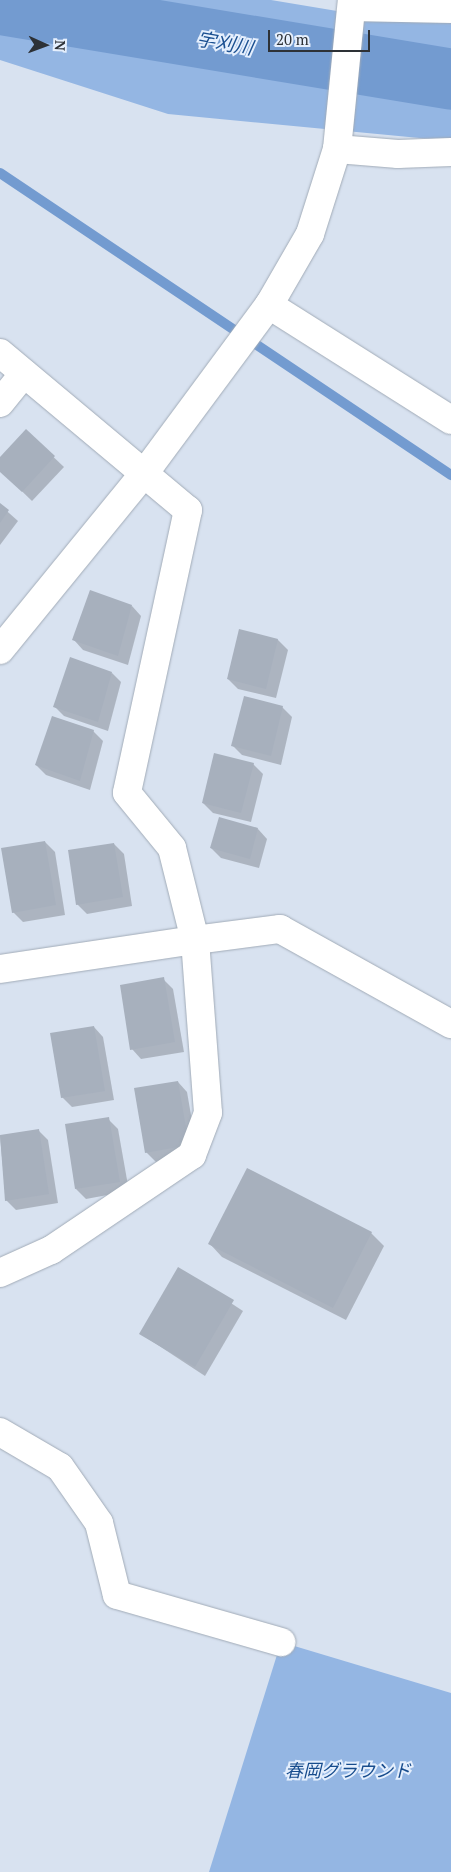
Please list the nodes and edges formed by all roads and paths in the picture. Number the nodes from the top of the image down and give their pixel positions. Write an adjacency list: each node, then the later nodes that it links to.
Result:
1 (352, 4): 2 (street); 3 (street)
2 (451, 9)
3 (337, 148): 4 (street); 5 (street)
4 (451, 152)
5 (264, 312): 9 (street); 10 (street)
6 (0, 353): 7 (street)
7 (24, 373): 8 (street); 10 (street)
8 (0, 403)
9 (451, 420)
10 (146, 471): 11 (street); 12 (street)
11 (0, 650)
12 (195, 940): 13 (street); 14 (street); 15 (street)
13 (0, 969)
14 (451, 1024)
15 (0, 1273)
16 (0, 1432): 17 (street)
17 (281, 1642)

